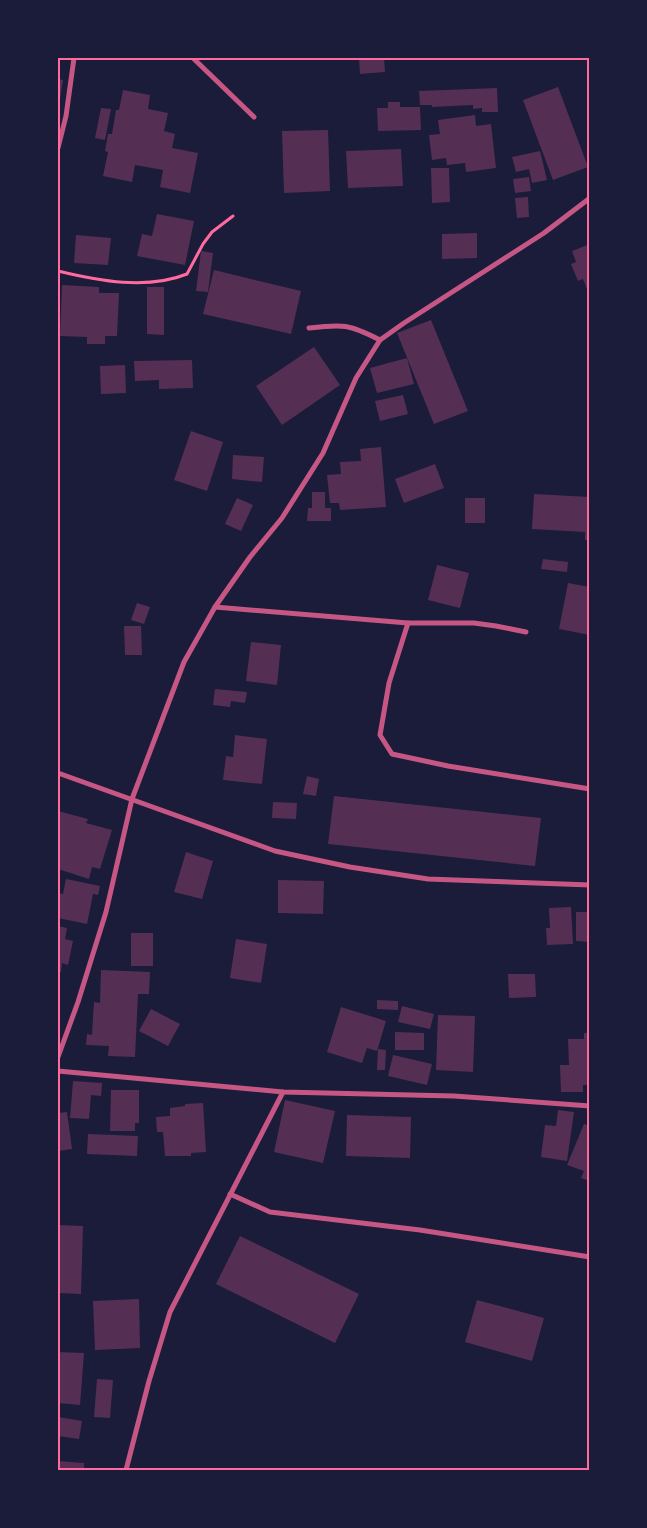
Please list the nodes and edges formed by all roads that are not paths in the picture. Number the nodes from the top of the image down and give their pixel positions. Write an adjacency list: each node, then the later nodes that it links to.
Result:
1 (74, 58): 4 (street)
2 (193, 58): 3 (street)
3 (254, 117)
4 (58, 148)
5 (590, 198): 7 (street)
6 (310, 328): 7 (street)
7 (380, 340): 8 (street)
8 (215, 607): 9 (street); 13 (street)
9 (408, 623): 10 (street); 12 (street)
10 (526, 632)
11 (58, 774): 13 (street)
12 (590, 788)
13 (132, 799): 14 (street); 15 (street)
14 (590, 884)
15 (58, 1058)
16 (58, 1071): 17 (street)
17 (283, 1092): 18 (street); 19 (street)
18 (590, 1106)
19 (230, 1194): 20 (street); 21 (street)
20 (590, 1257)
21 (126, 1470)

